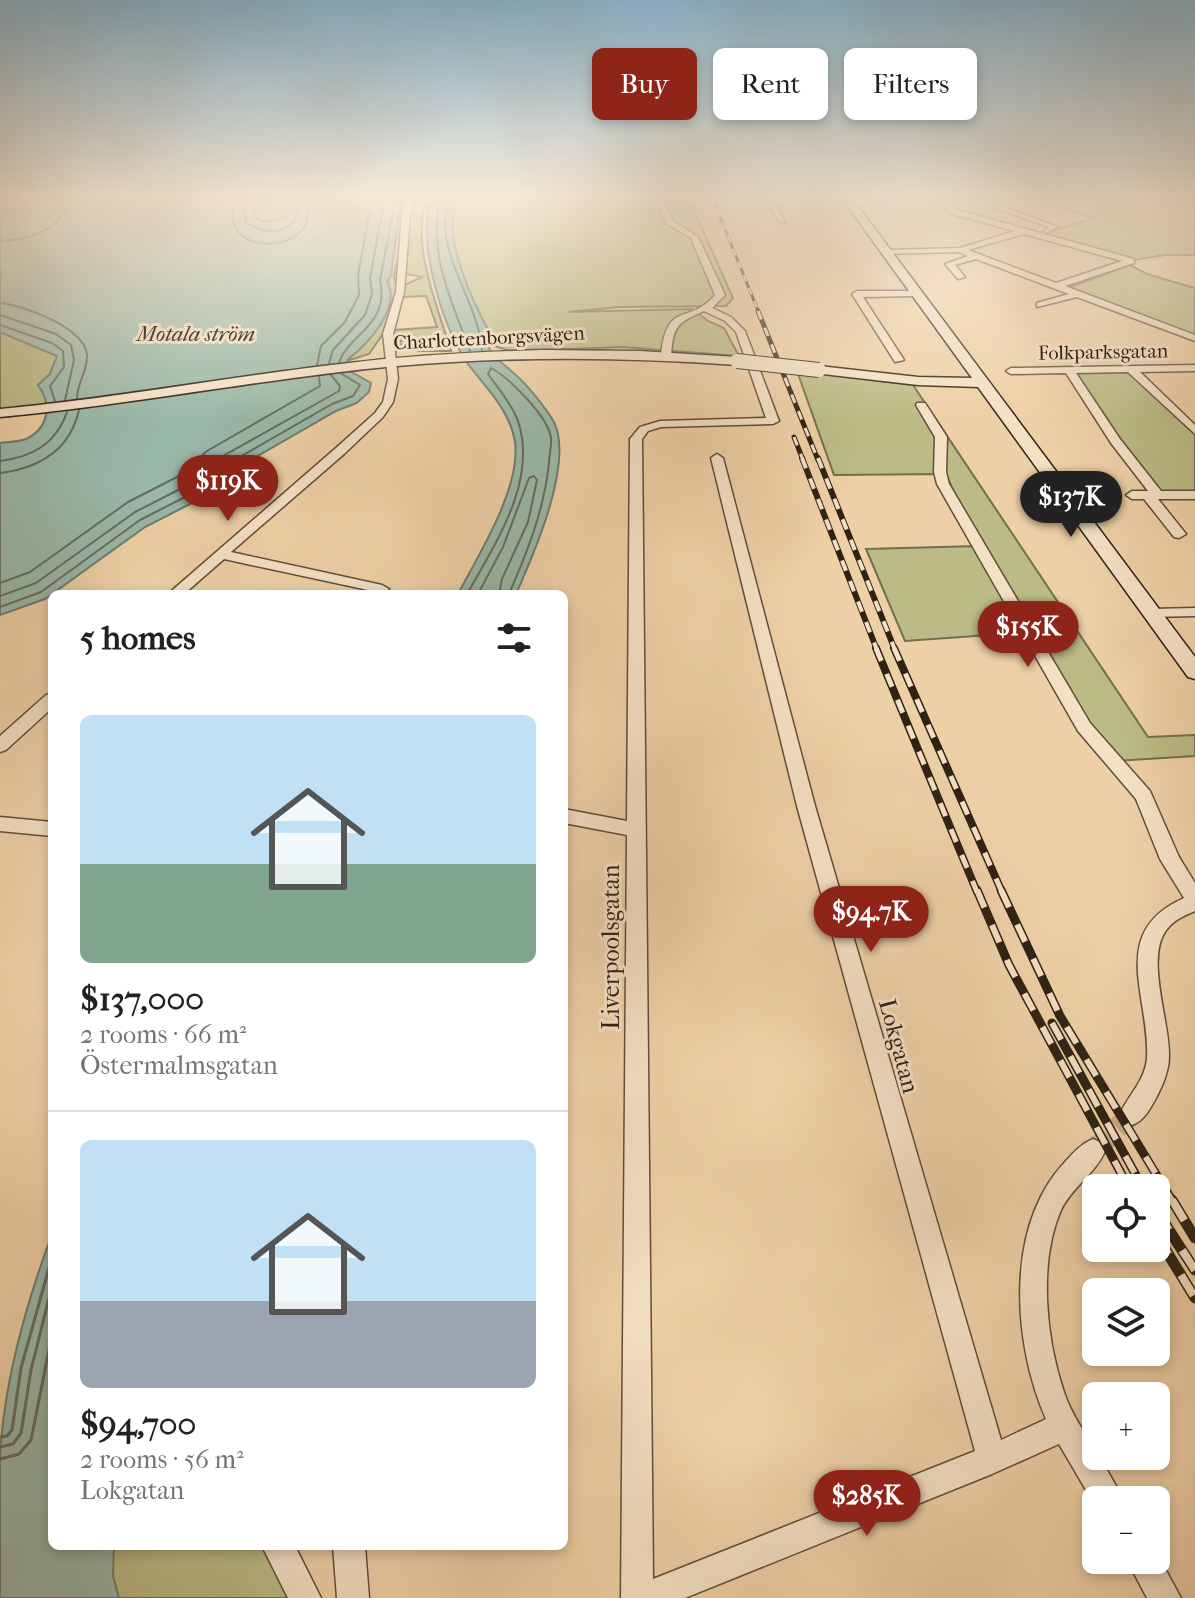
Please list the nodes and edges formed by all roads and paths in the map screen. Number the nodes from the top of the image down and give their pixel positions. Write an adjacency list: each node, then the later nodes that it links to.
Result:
1 (401, 272): 16 (street)
2 (710, 272): 12 (street)
3 (900, 272): 9 (main road)
4 (956, 272): 7 (street)
5 (1018, 272): 8 (street)
6 (1099, 272): 8 (street)
7 (961, 277)
8 (1056, 286): 10 (street)
9 (916, 293): 15 (street); 21 (main road)
10 (1078, 294): 11 (street); 13 (street)
11 (1040, 305)
12 (704, 308): 14 (street); 41 (street, Liverpoolsgatan)
13 (1195, 338)
14 (666, 357): 16 (main road, Charlottenborgsvägen); 21 (main road, Charlottenborgsvägen, bridge)
15 (899, 360)
16 (391, 362): 23 (main road, Charlottenborgsvägen); 30 (street)
17 (1195, 368): 18 (street, Folkparksgatan)
18 (1131, 369): 19 (street, Folkparksgatan); 24 (street)
19 (1069, 370): 20 (street, Folkparksgatan); 27 (street)
20 (1011, 371)
21 (981, 383): 34 (main road)
22 (921, 405): 42 (street)
23 (0, 413)
24 (1195, 431)
25 (717, 458): 46 (street, Lokgatan)
26 (1132, 495): 27 (street)
27 (1152, 495): 28 (street); 29 (street)
28 (1195, 495)
29 (1179, 534)
30 (221, 554): 31 (street); 32 (street)
31 (382, 589)
32 (180, 590)
33 (1195, 612): 34 (street)
34 (1152, 613): 35 (main road)
35 (1195, 672)
36 (48, 703): 37 (street)
37 (0, 746)
38 (568, 817): 41 (street)
39 (0, 824): 40 (street)
40 (48, 829)
41 (637, 830): 53 (street, Liverpoolsgatan)
42 (1195, 901): 43 (street)
43 (1132, 1114)
44 (1093, 1151): 45 (street)
45 (1067, 1425): 46 (street); 47 (street)
46 (992, 1459): 54 (street)
47 (1101, 1486)
48 (280, 1550): 51 (street)
49 (349, 1550): 52 (street)
50 (1151, 1574): 55 (street)
51 (305, 1598)
52 (353, 1598)
53 (637, 1598)
54 (645, 1598)
55 (1165, 1598)

